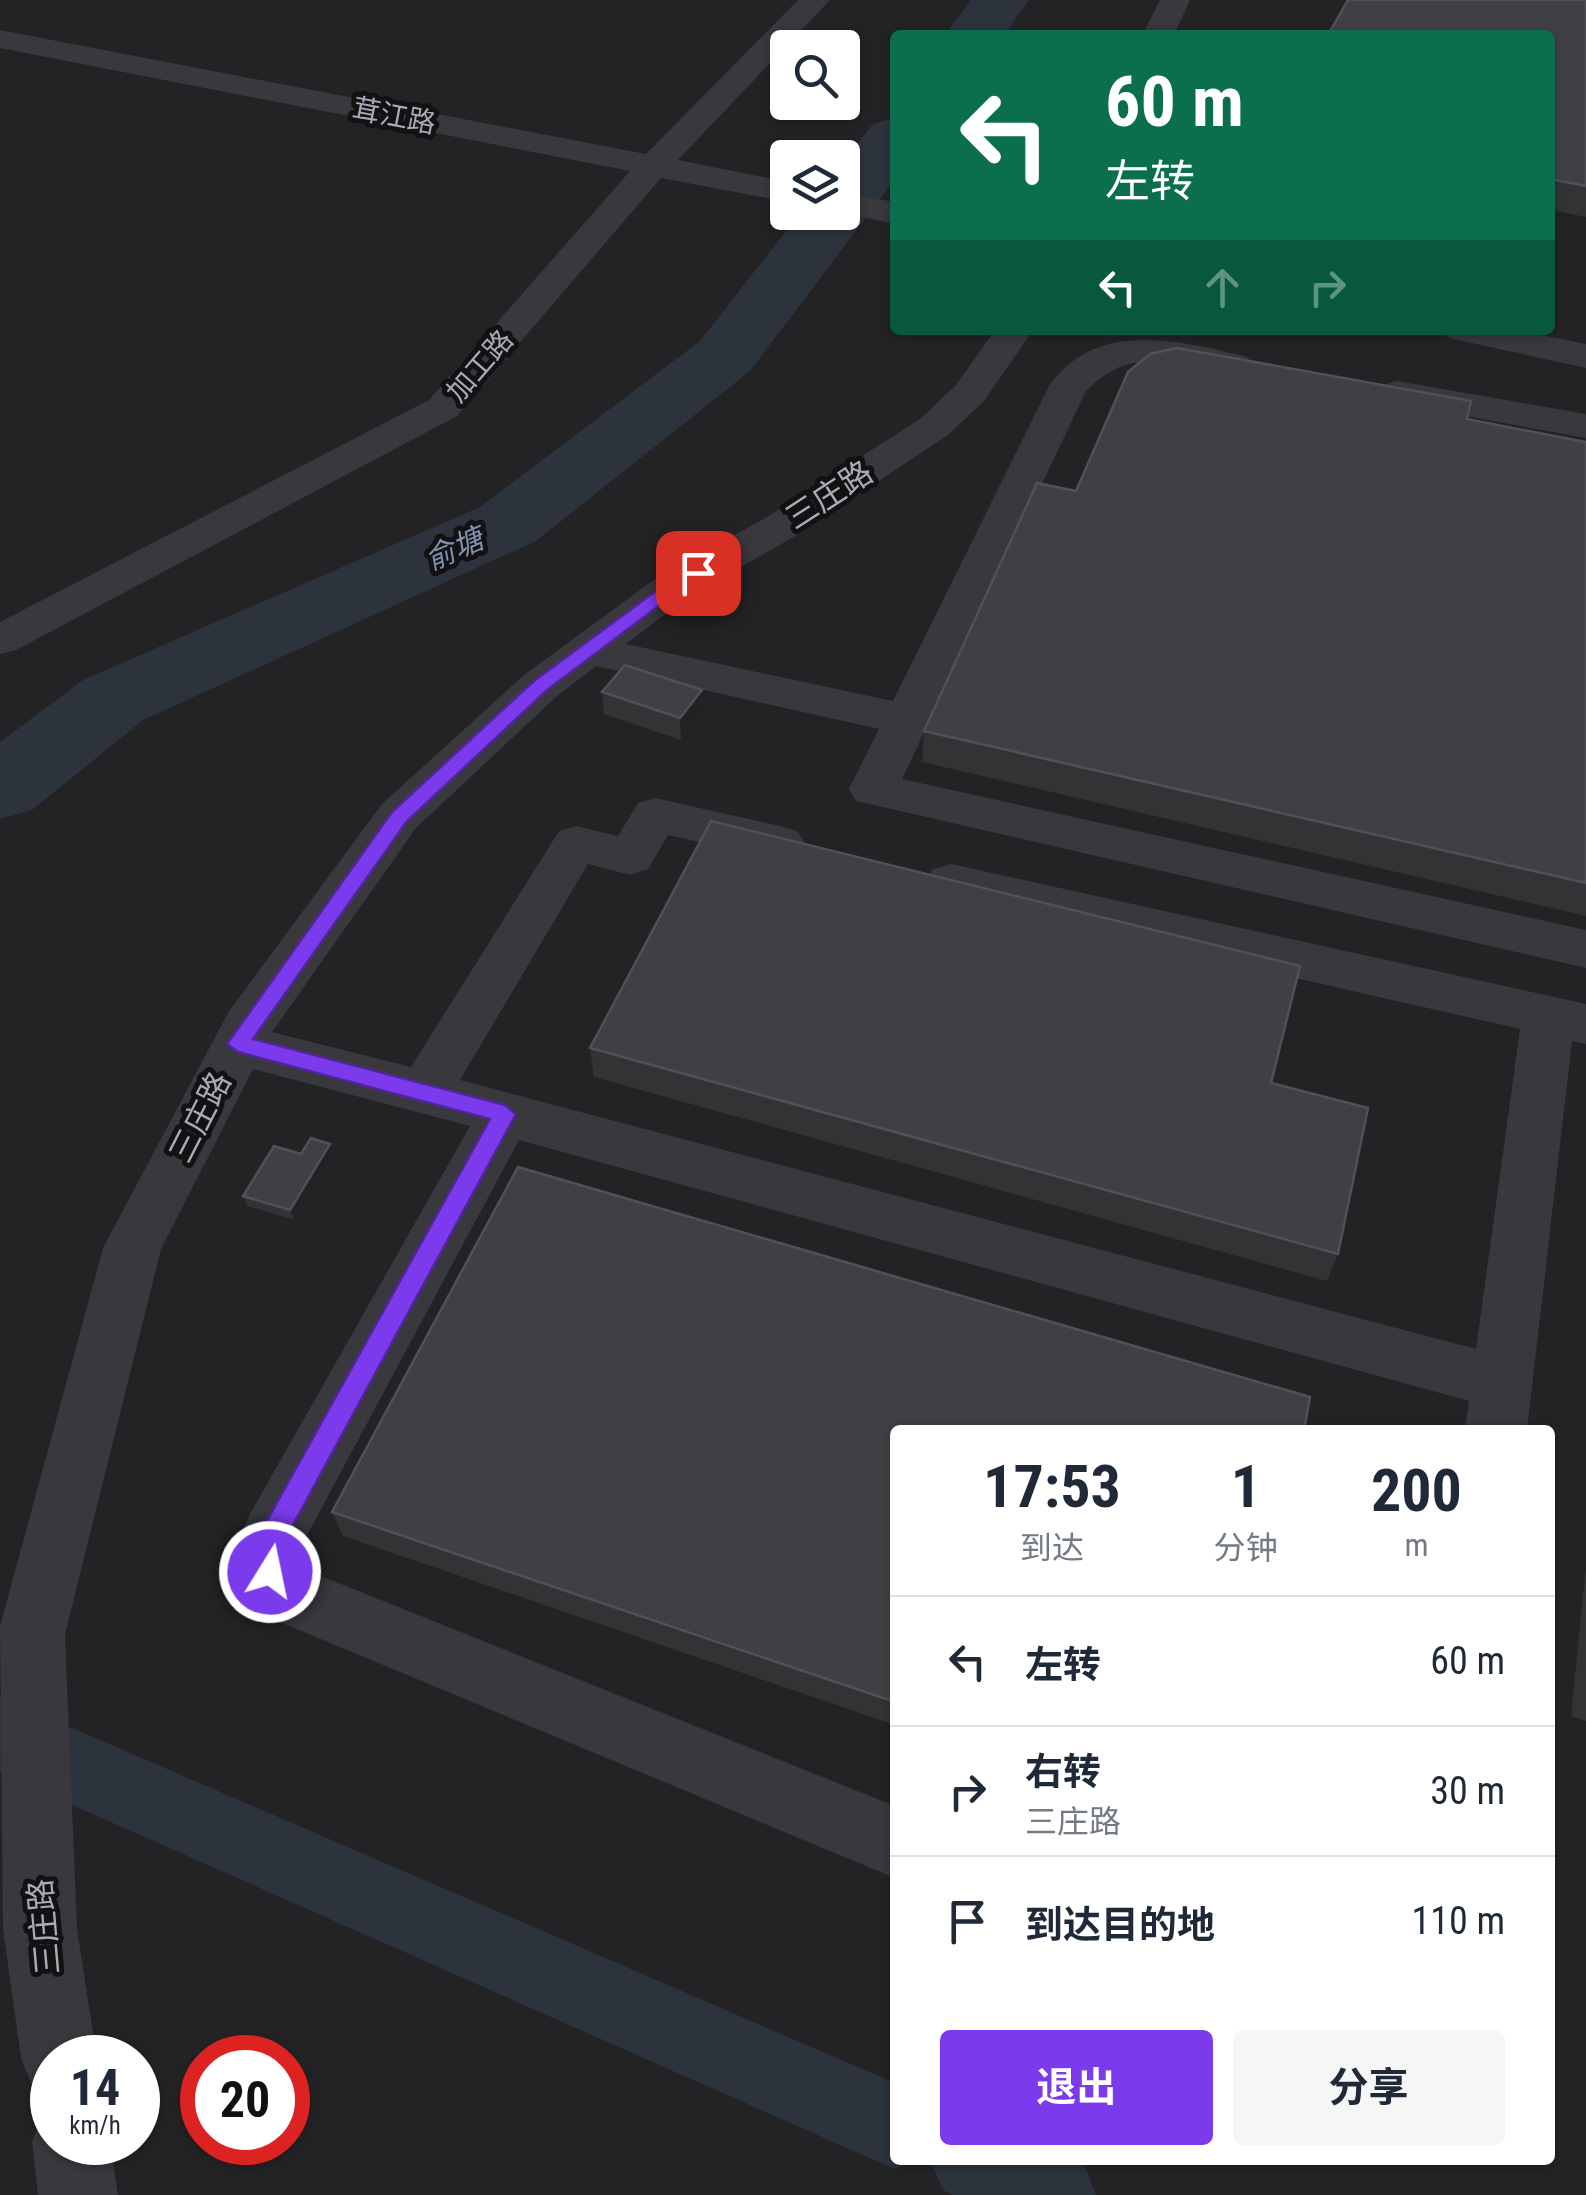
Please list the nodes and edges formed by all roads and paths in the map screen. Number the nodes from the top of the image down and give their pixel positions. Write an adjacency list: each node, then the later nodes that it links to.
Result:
1 (815, 0): 5 (street, 加工路)
2 (1175, 0): 3 (street)
3 (1160, 30)
4 (0, 39): 5 (street, 茸江路)
5 (653, 166): 6 (street, 茸江路); 15 (street, 加工路)
6 (770, 189)
7 (860, 206): 8 (street)
8 (890, 212)
9 (1011, 335): 16 (street, 三庄路)
10 (1486, 335): 11 (street)
11 (1586, 356)
12 (1279, 373): 17 (street)
13 (1356, 386): 14 (street)
14 (1586, 426)
15 (0, 640)
16 (587, 650): 17 (street); 22 (street, 三庄路)
17 (904, 719): 20 (street)
18 (830, 854): 23 (street)
19 (908, 872): 21 (street)
20 (1586, 949)
21 (1567, 1020): 25 (street)
22 (238, 1044): 23 (street); 27 (street, 三庄路)
23 (424, 1092): 24 (street)
24 (505, 1114): 25 (street); 26 (street)
25 (1499, 1407)
26 (890, 1840)
27 (55, 2035)
28 (74, 2165): 29 (street)
29 (78, 2195)

